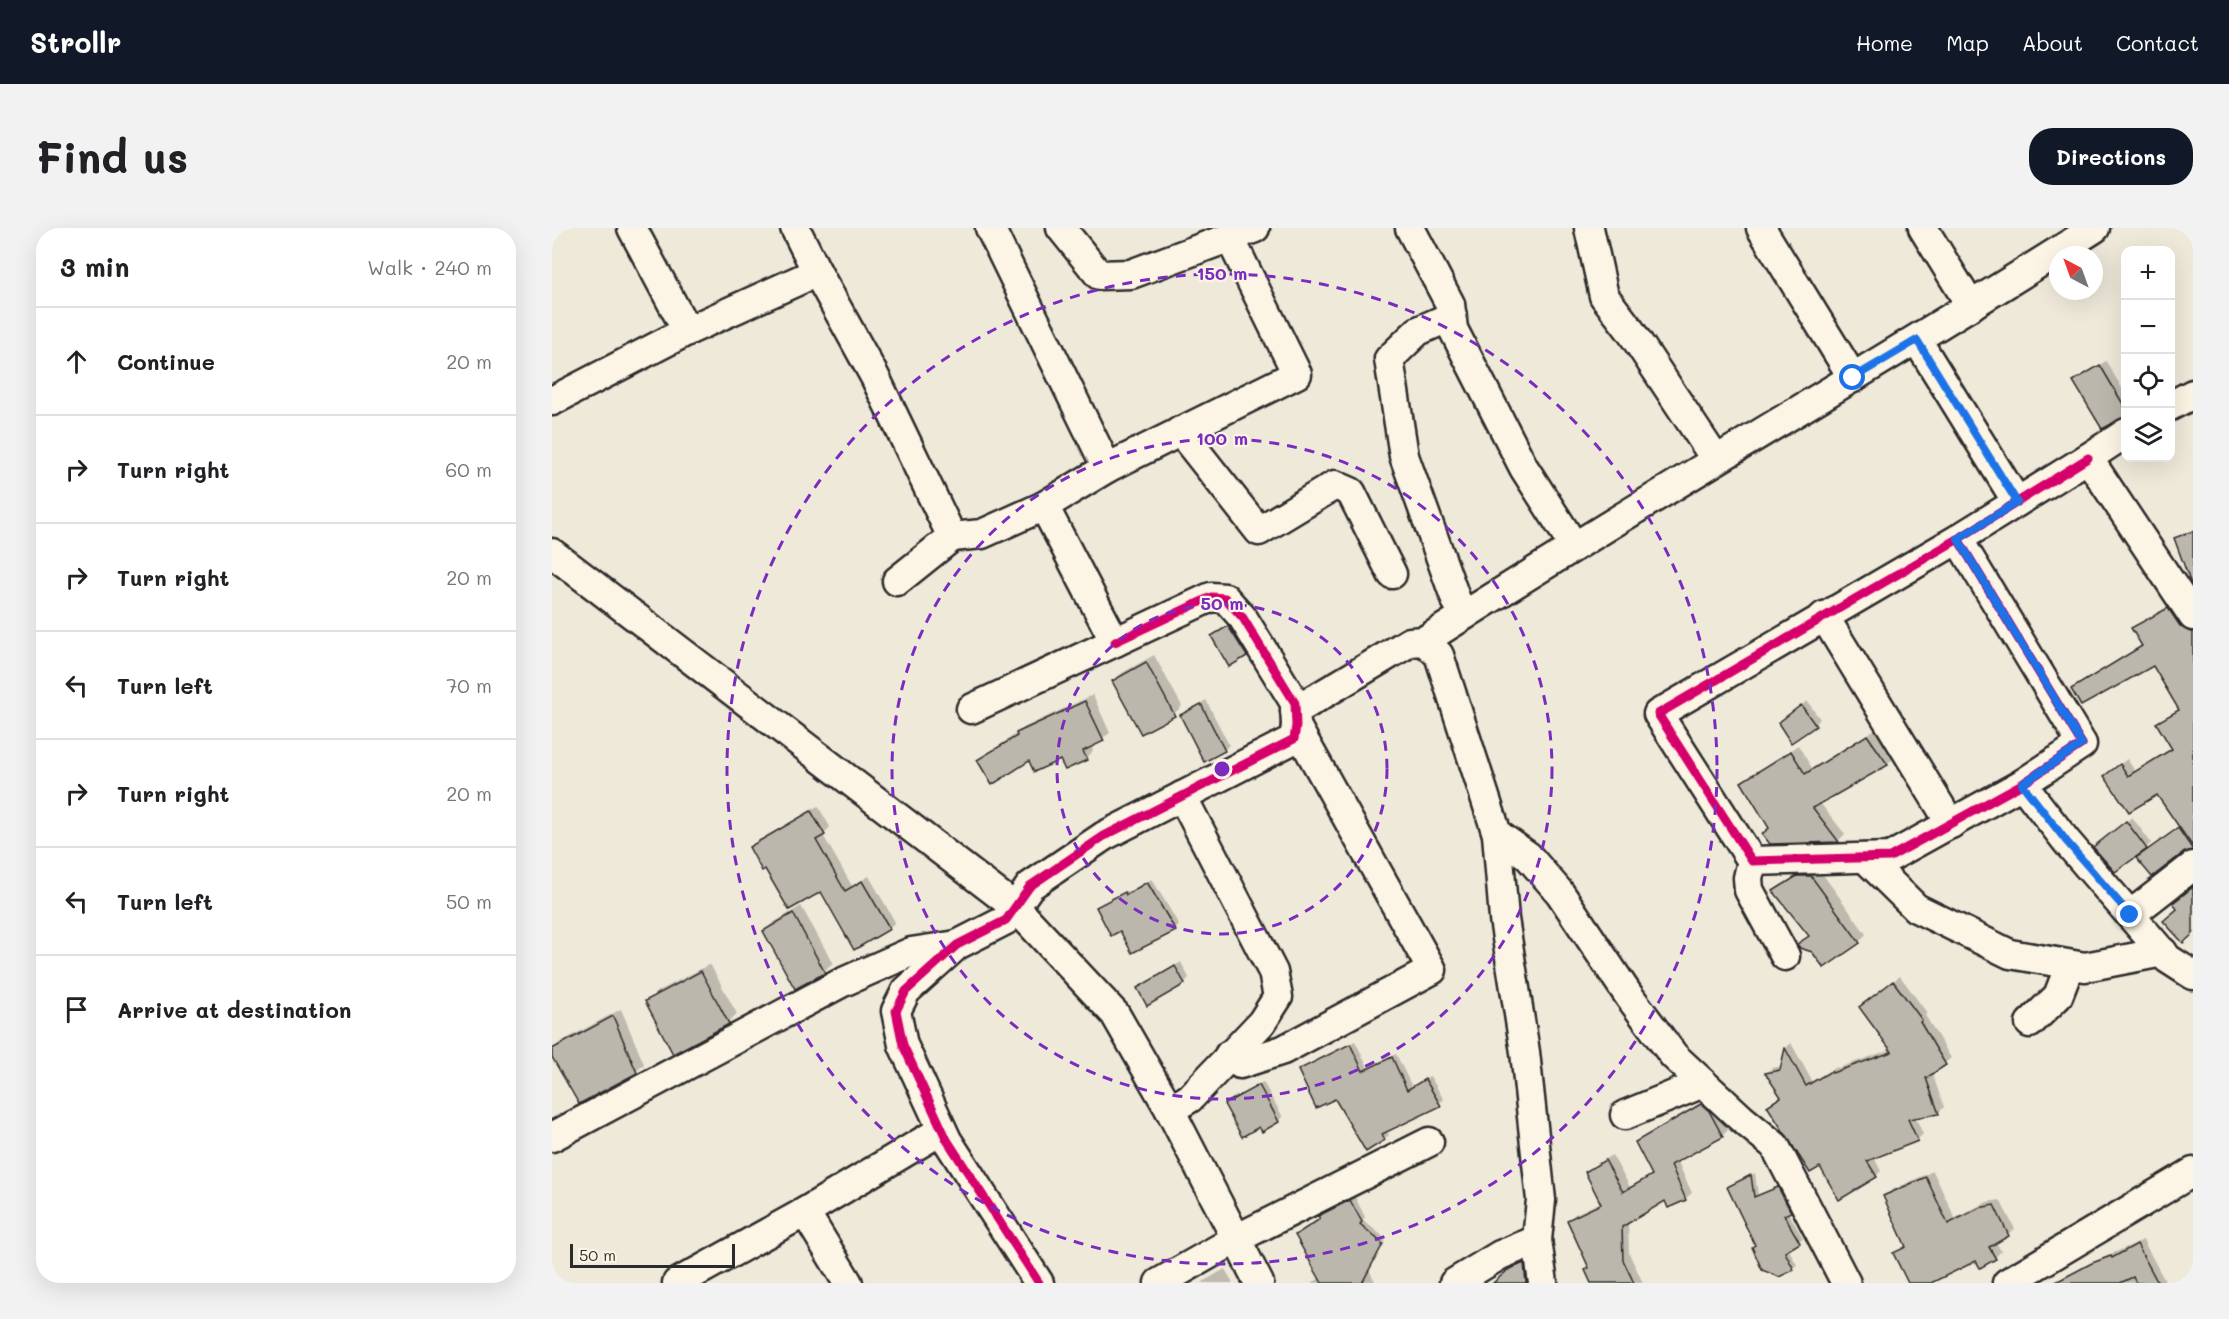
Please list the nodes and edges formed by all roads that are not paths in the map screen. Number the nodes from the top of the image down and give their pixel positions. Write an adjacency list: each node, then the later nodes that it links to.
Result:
1 (632, 228): 14 (street)
2 (795, 228): 11 (street)
3 (990, 228): 24 (street)
4 (1061, 228): 10 (street)
5 (1410, 228): 13 (street)
6 (1589, 228): 23 (street)
7 (1761, 228): 16 (street)
8 (1923, 228): 12 (street)
9 (2095, 228): 12 (street)
10 (1243, 233): 20 (street)
11 (817, 272): 14 (street); 27 (street)
12 (1971, 306): 15 (street)
13 (1452, 316): 29 (street); 33 (street)
14 (687, 331): 17 (street)
15 (1917, 340): 16 (street); 25 (street)
16 (1853, 378): 23 (street)
17 (554, 393)
18 (2193, 394): 19 (street)
19 (2175, 403)
20 (1180, 431): 24 (street); 31 (street)
21 (2121, 436): 22 (street)
22 (2088, 458): 25 (street); 35 (street)
23 (1716, 460): 29 (street)
24 (1107, 468): 26 (street)
25 (2017, 502): 28 (street)
26 (1044, 506): 27 (street); 37 (street)
27 (952, 537): 32 (street)
28 (1958, 539): 34 (street); 40 (street)
29 (1574, 546): 33 (street)
30 (552, 553): 47 (street)
31 (1392, 574)
32 (897, 581)
33 (1465, 615): 36 (street)
34 (1824, 616): 42 (street); 45 (street)
35 (2193, 616)
36 (1424, 641): 39 (street); 43 (street)
37 (1115, 642): 38 (street); 39 (street)
38 (971, 709)
39 (1296, 719): 41 (street); 55 (street)
40 (2022, 784): 42 (street); 48 (street)
41 (1182, 796): 47 (street); 55 (street)
42 (1951, 824): 44 (street)
43 (1497, 834): 56 (street); 65 (street)
44 (1865, 858): 45 (street); 52 (street)
45 (1752, 861): 51 (street)
46 (2193, 866): 48 (street)
47 (1015, 907): 49 (street); 57 (street)
48 (2130, 915): 50 (street)
49 (957, 945): 59 (street); 60 (street)
50 (2163, 952): 52 (street); 53 (street)
51 (1785, 956)
52 (2070, 965): 54 (street)
53 (2193, 975)
54 (2030, 1023)
55 (1229, 1055): 57 (street)
56 (1703, 1083): 58 (street); 74 (street)
57 (1170, 1110): 64 (street)
58 (1625, 1115)
59 (942, 1130): 63 (street); 69 (street)
60 (552, 1137)
61 (1429, 1142): 64 (street)
62 (2193, 1172): 66 (street)
63 (805, 1212): 67 (street); 68 (street)
64 (1236, 1239): 70 (street); 71 (street)
65 (1537, 1240): 72 (street); 73 (street)
66 (2045, 1273): 75 (street)
67 (677, 1283)
68 (848, 1283)
69 (1039, 1283)
70 (1159, 1283)
71 (1259, 1283)
72 (1454, 1283)
73 (1543, 1283)
74 (1846, 1283)
75 (2007, 1283)

